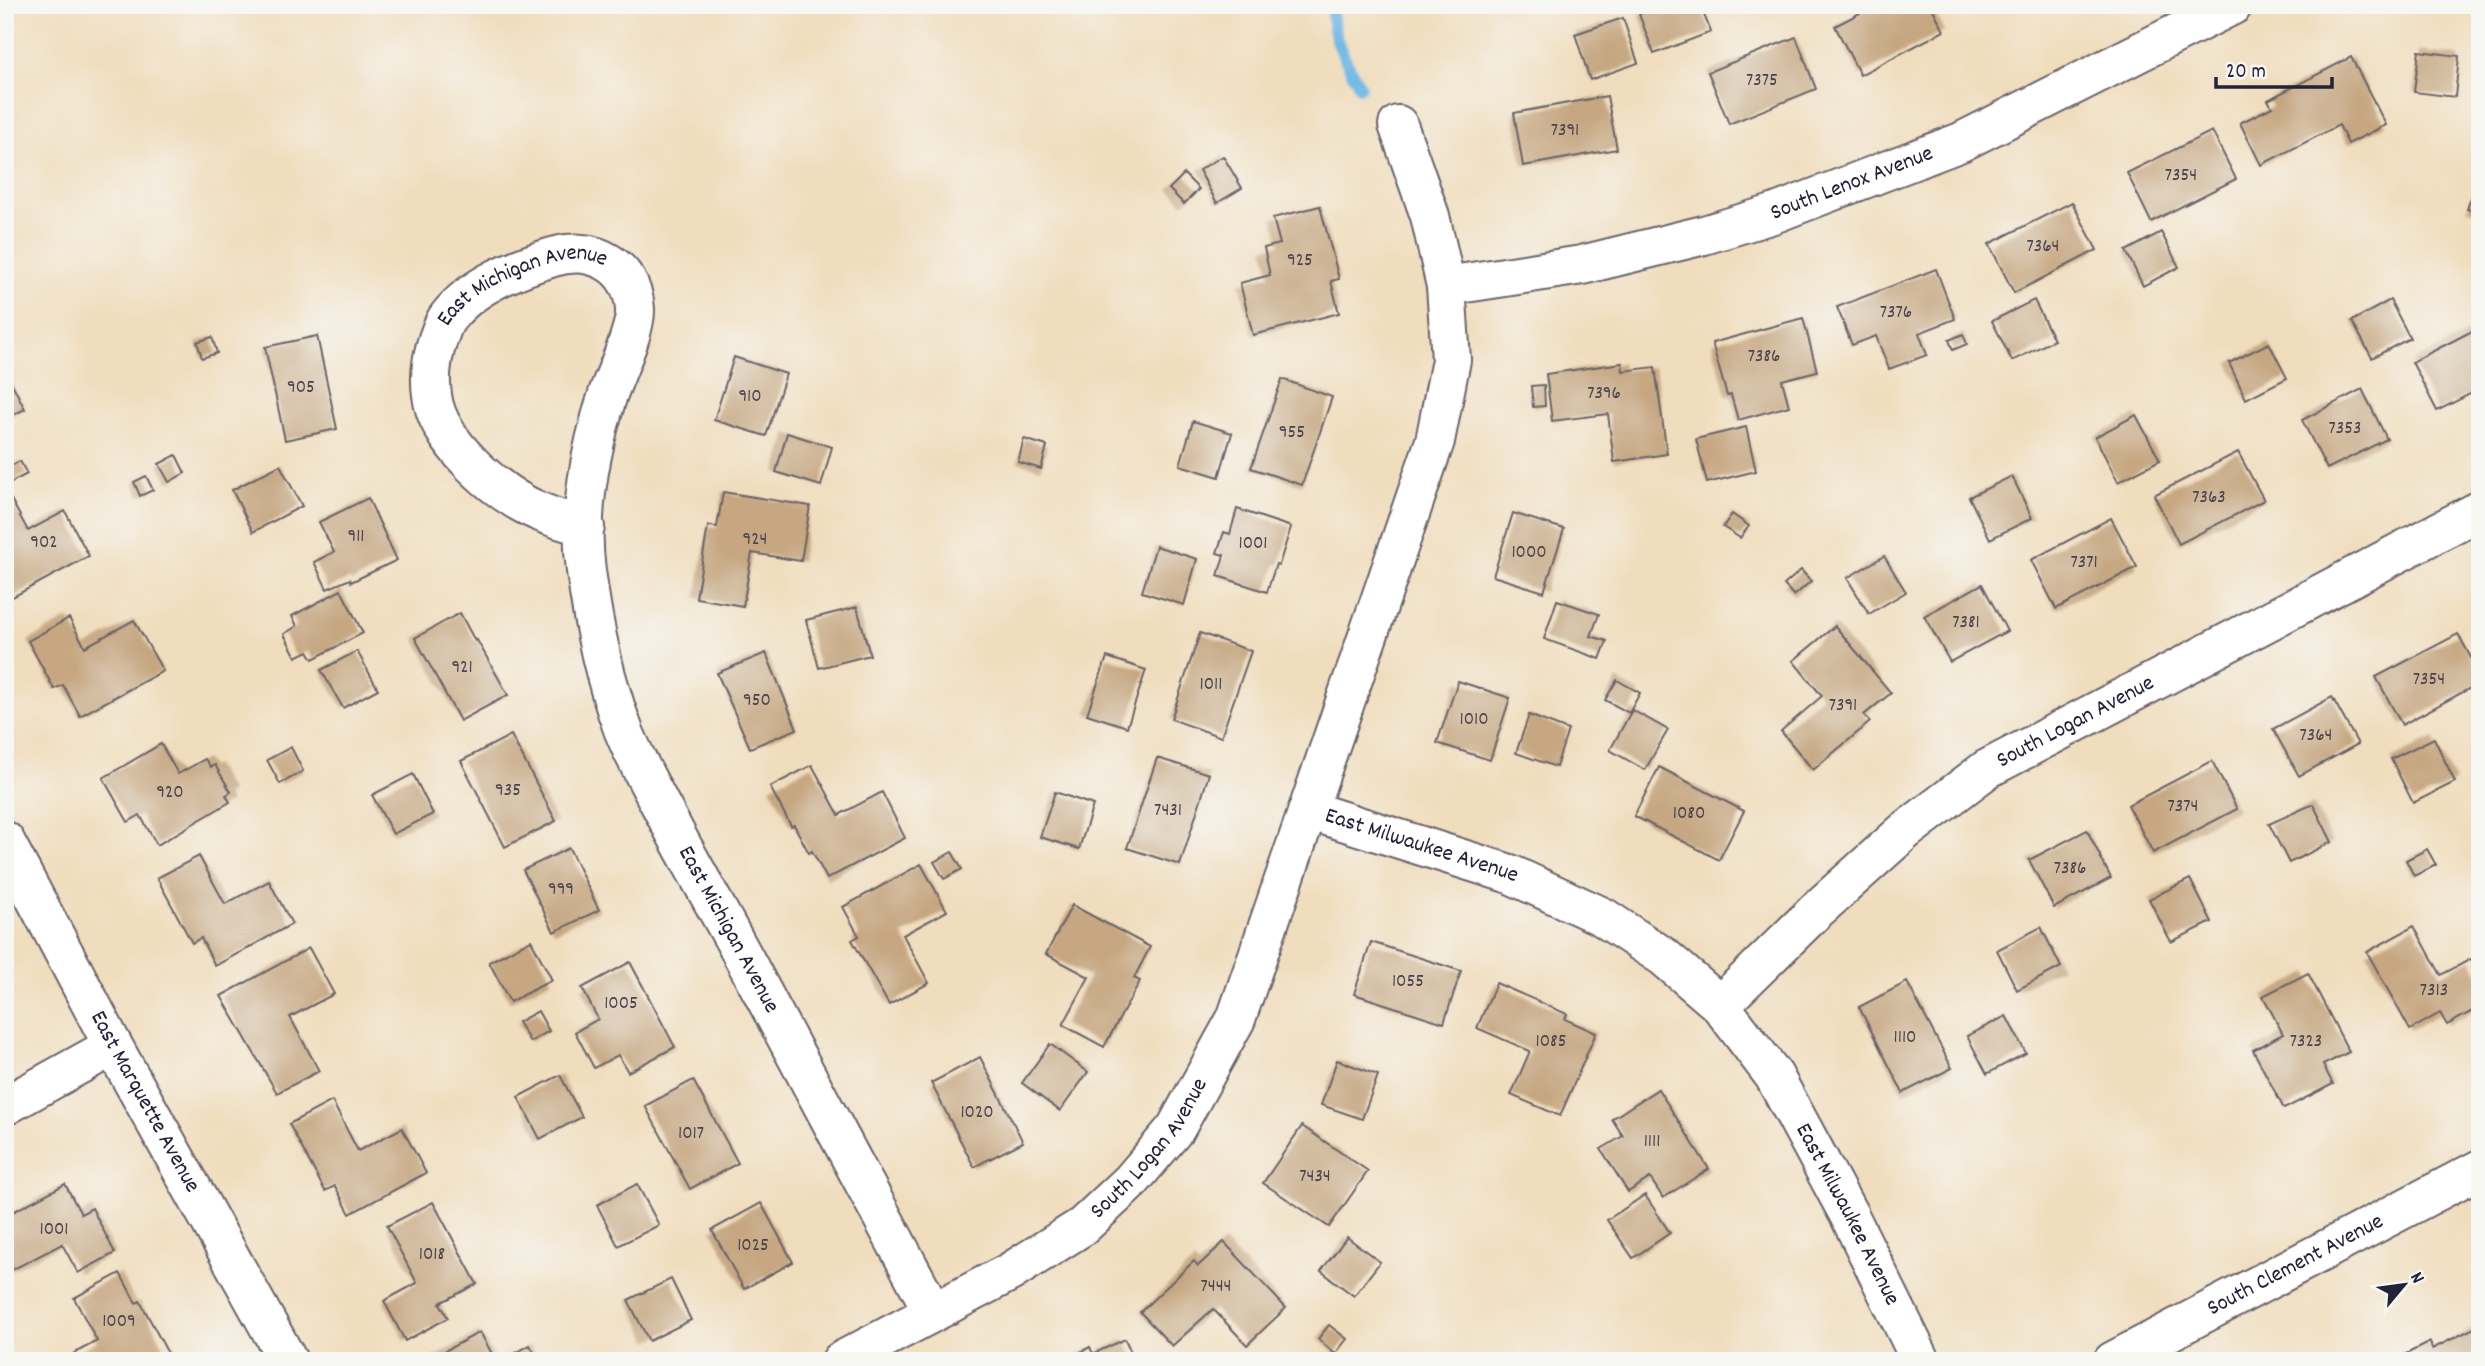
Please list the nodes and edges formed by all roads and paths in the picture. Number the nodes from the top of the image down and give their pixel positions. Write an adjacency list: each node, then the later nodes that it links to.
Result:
1 (2233, 5): 3 (street, South Lenox Avenue)
2 (1398, 125): 3 (street, East Milwaukee Avenue)
3 (1446, 286): 6 (street, East Milwaukee Avenue)
4 (2480, 510): 8 (street, South Logan Avenue)
5 (585, 527): 5 (street, East Michigan Avenue); 12 (street, East Michigan Avenue)
6 (1308, 810): 8 (street, East Milwaukee Avenue); 12 (street, South Logan Avenue)
7 (5, 841): 9 (street, East Marquette Avenue)
8 (1720, 1005): 15 (street, East Milwaukee Avenue)
9 (113, 1046): 10 (street); 13 (street, East Marquette Avenue)
10 (5, 1106)
11 (2480, 1169): 16 (street, South Clement Avenue)
12 (933, 1312): 14 (street, South Logan Avenue)
13 (288, 1361)
14 (841, 1361)
15 (1921, 1361)
16 (2113, 1361)

